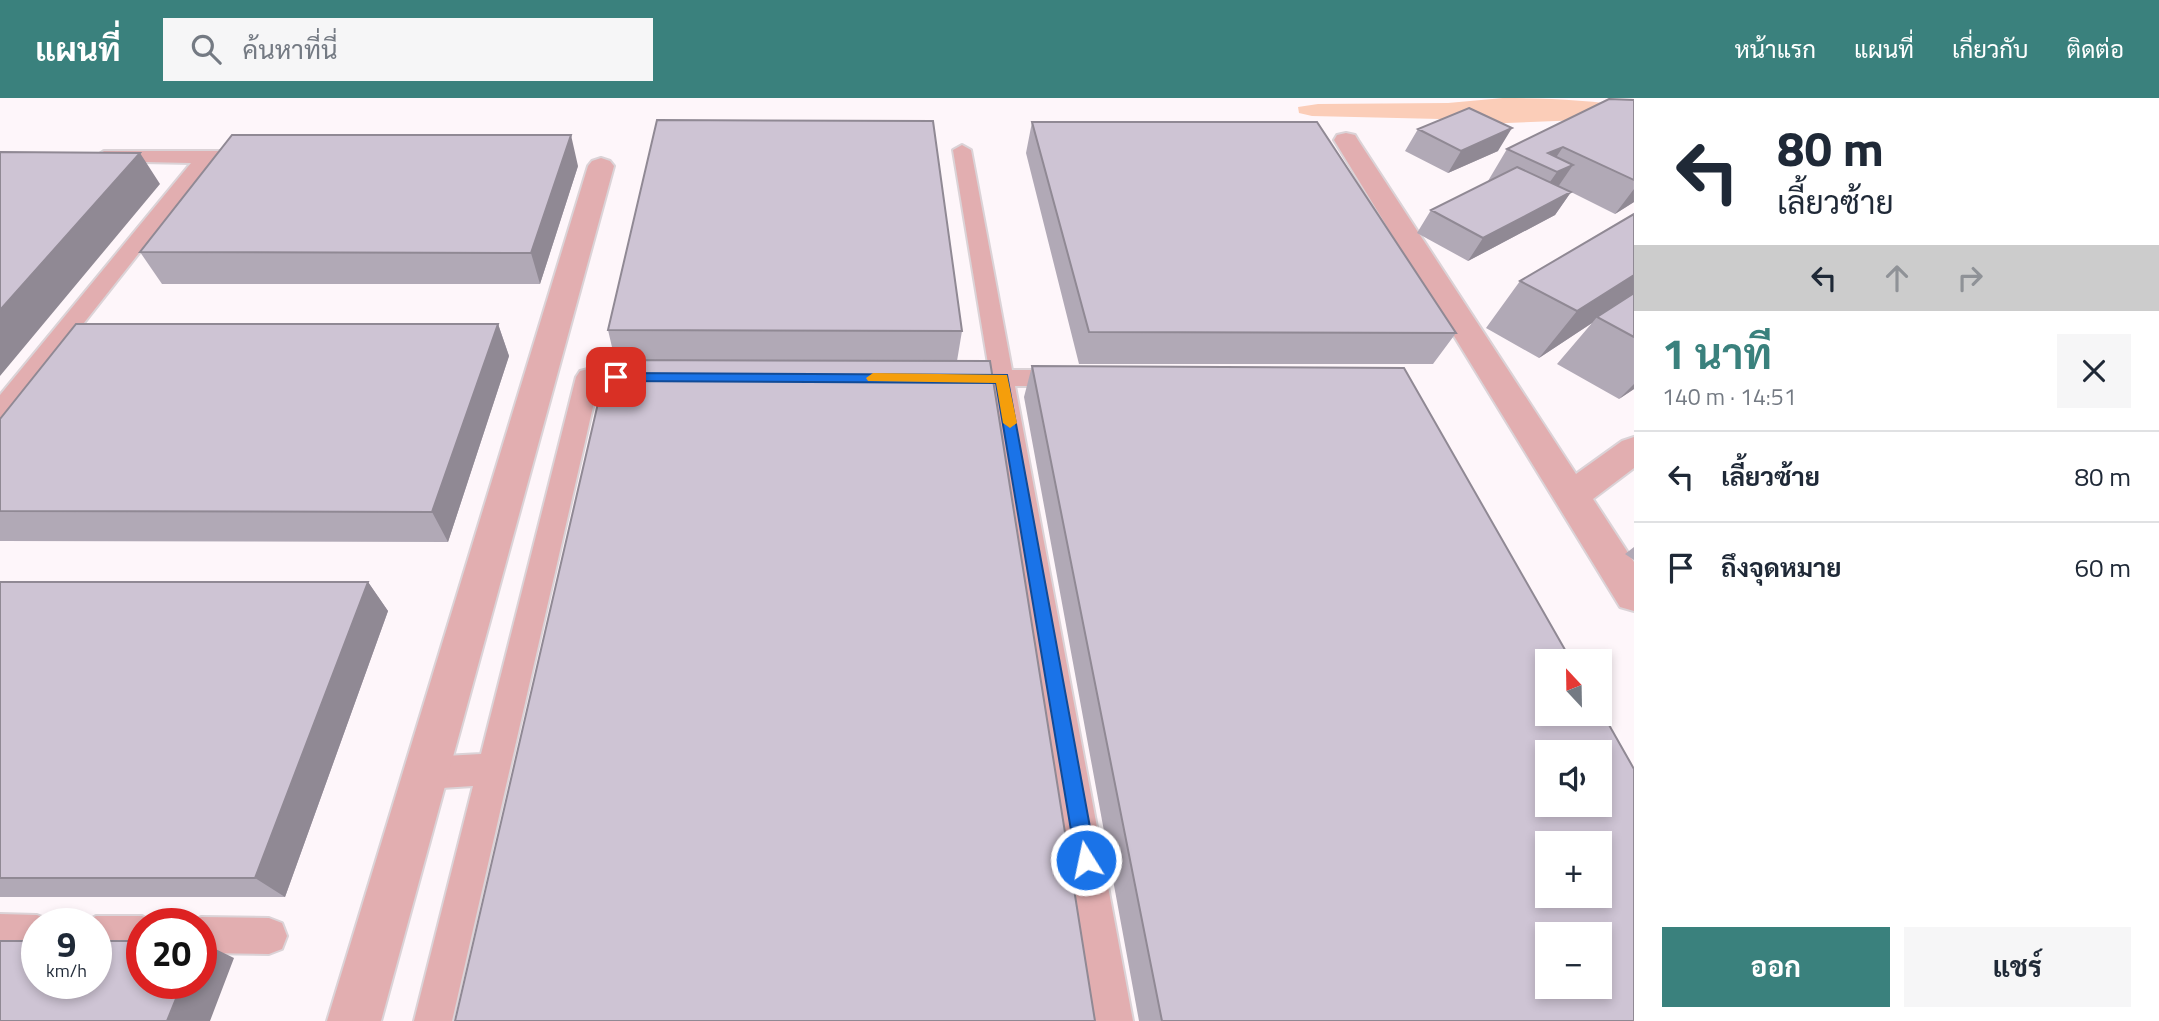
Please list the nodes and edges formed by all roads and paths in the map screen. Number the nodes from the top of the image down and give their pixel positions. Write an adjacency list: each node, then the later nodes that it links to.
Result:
1 (1346, 140): 15 (street)
2 (962, 150): 11 (lane)
3 (83, 157): 4 (lane)
4 (205, 157): 5 (lane); 7 (lane)
5 (272, 157)
6 (601, 166): 18 (street)
7 (71, 324): 8 (lane); 13 (lane)
8 (99, 324)
9 (671, 377): 17 (lane)
10 (933, 378): 11 (lane)
11 (1002, 378): 12 (lane); 25 (lane)
12 (1098, 378)
13 (0, 412)
14 (1634, 450): 15 (street)
15 (1572, 496): 16 (street)
16 (1634, 595)
17 (494, 769): 18 (lane); 24 (lane)
18 (426, 773): 23 (street)
19 (0, 932): 20 (lane)
20 (21, 933)
21 (217, 935): 22 (lane)
22 (269, 936)
23 (354, 1021)
24 (433, 1021)
25 (1114, 1021)

